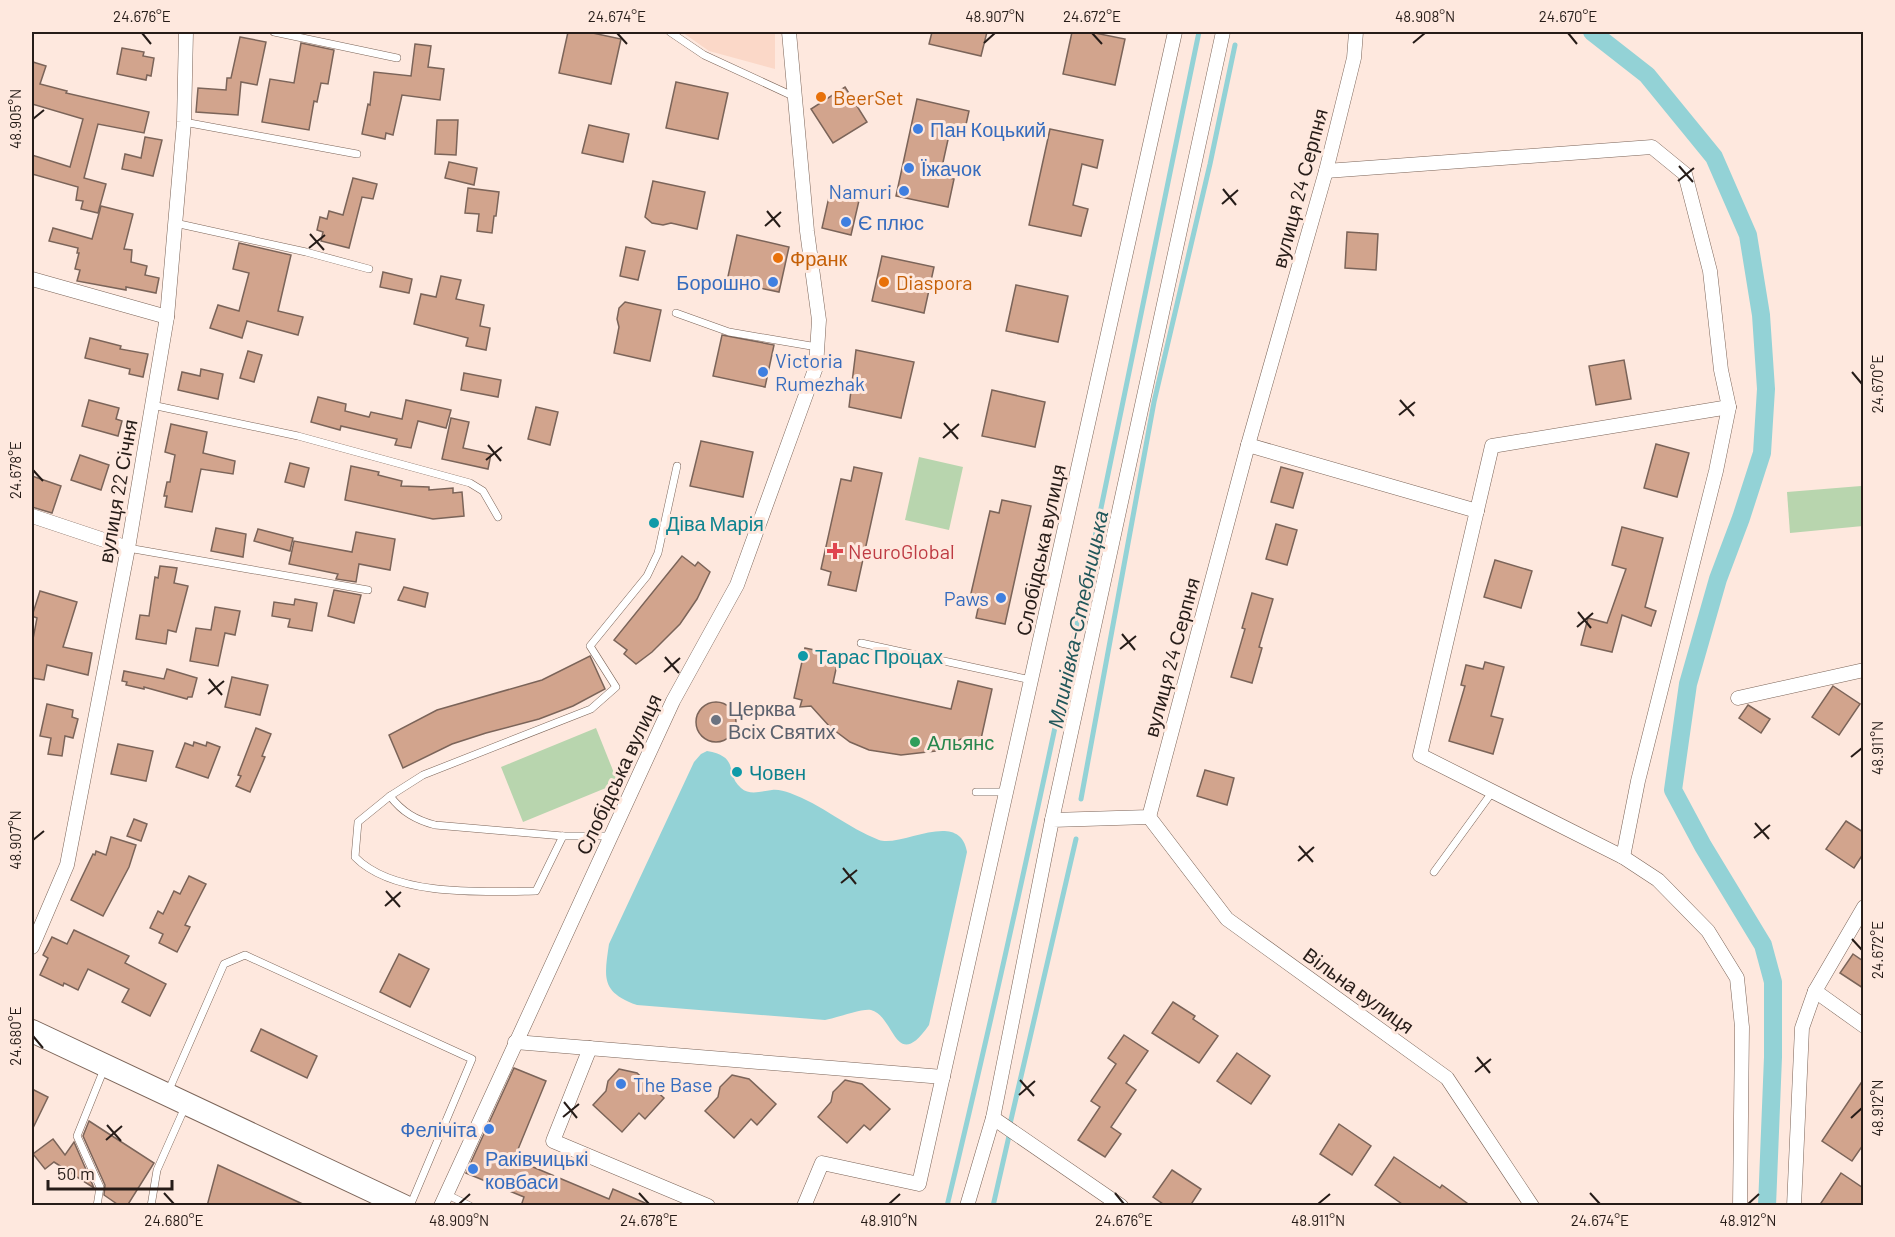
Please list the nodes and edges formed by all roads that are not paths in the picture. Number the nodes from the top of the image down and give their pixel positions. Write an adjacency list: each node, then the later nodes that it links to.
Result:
1 (186, 32): 10 (street, вулиця 22 Січня)
2 (274, 32): 8 (lane)
3 (670, 32): 9 (lane)
4 (789, 32): 9 (street, Слобідська вулиця)
5 (1175, 32): 30 (street, Слобідська вулиця)
6 (1222, 32): 37 (street)
7 (1356, 32): 12 (street, вулиця 24 Серпня)
8 (397, 58)
9 (795, 97): 18 (street, Слобідська вулиця)
10 (184, 122): 11 (lane); 13 (street, вулиця 22 Січня)
11 (357, 154)
12 (1326, 171): 20 (street); 21 (street, вулиця 24 Серпня)
13 (175, 223): 14 (lane); 17 (street, вулиця 22 Січня)
14 (369, 269)
15 (32, 279): 17 (street)
16 (676, 313): 18 (lane)
17 (167, 317): 19 (street, вулиця 22 Січня)
18 (817, 347): 39 (street, Слобідська вулиця)
19 (152, 405): 25 (lane); 26 (street, вулиця 22 Січня)
20 (1729, 407): 23 (street); 40 (street)
21 (1248, 445): 23 (street); 36 (street, вулиця 24 Серпня)
22 (677, 466): 35 (lane)
23 (1477, 511): 32 (street)
24 (32, 516): 26 (street)
25 (498, 517)
26 (128, 548): 27 (lane); 43 (street, вулиця 22 Січня)
27 (368, 590)
28 (861, 643): 30 (lane)
29 (1863, 670): 31 (street)
30 (1031, 680): 34 (street, Слобідська вулиця)
31 (1738, 698)
32 (1493, 791): 40 (street); 41 (lane)
33 (976, 792): 34 (lane)
34 (1008, 792): 50 (street, Слобідська вулиця)
35 (390, 796): 38 (lane); 38 (lane)
36 (1149, 817): 37 (street); 63 (street, Вільна вулиця)
37 (1052, 820): 52 (street)
38 (563, 836): 39 (lane)
39 (610, 836): 47 (street, Слобідська вулиця)
40 (1623, 857): 64 (street)
41 (1434, 873)
42 (1863, 907): 44 (street)
43 (32, 947)
44 (1815, 991): 45 (street); 65 (street)
45 (1863, 1026)
46 (32, 1031): 49 (main road)
47 (515, 1042): 48 (street); 53 (street, Слобідська вулиця)
48 (590, 1048): 50 (street); 59 (street)
49 (105, 1066): 51 (main road); 54 (lane)
50 (943, 1077): 60 (street, Слобідська вулиця)
51 (177, 1099): 55 (lane); 56 (main road); 57 (lane)
52 (993, 1118): 61 (street); 62 (street)
53 (443, 1200): 58 (lane)
54 (97, 1206)
55 (151, 1206)
56 (404, 1206)
57 (410, 1206)
58 (470, 1206)
59 (708, 1206)
60 (804, 1206)
61 (967, 1206)
62 (1121, 1206)
63 (1532, 1206)
64 (1740, 1206)
65 (1794, 1206)

